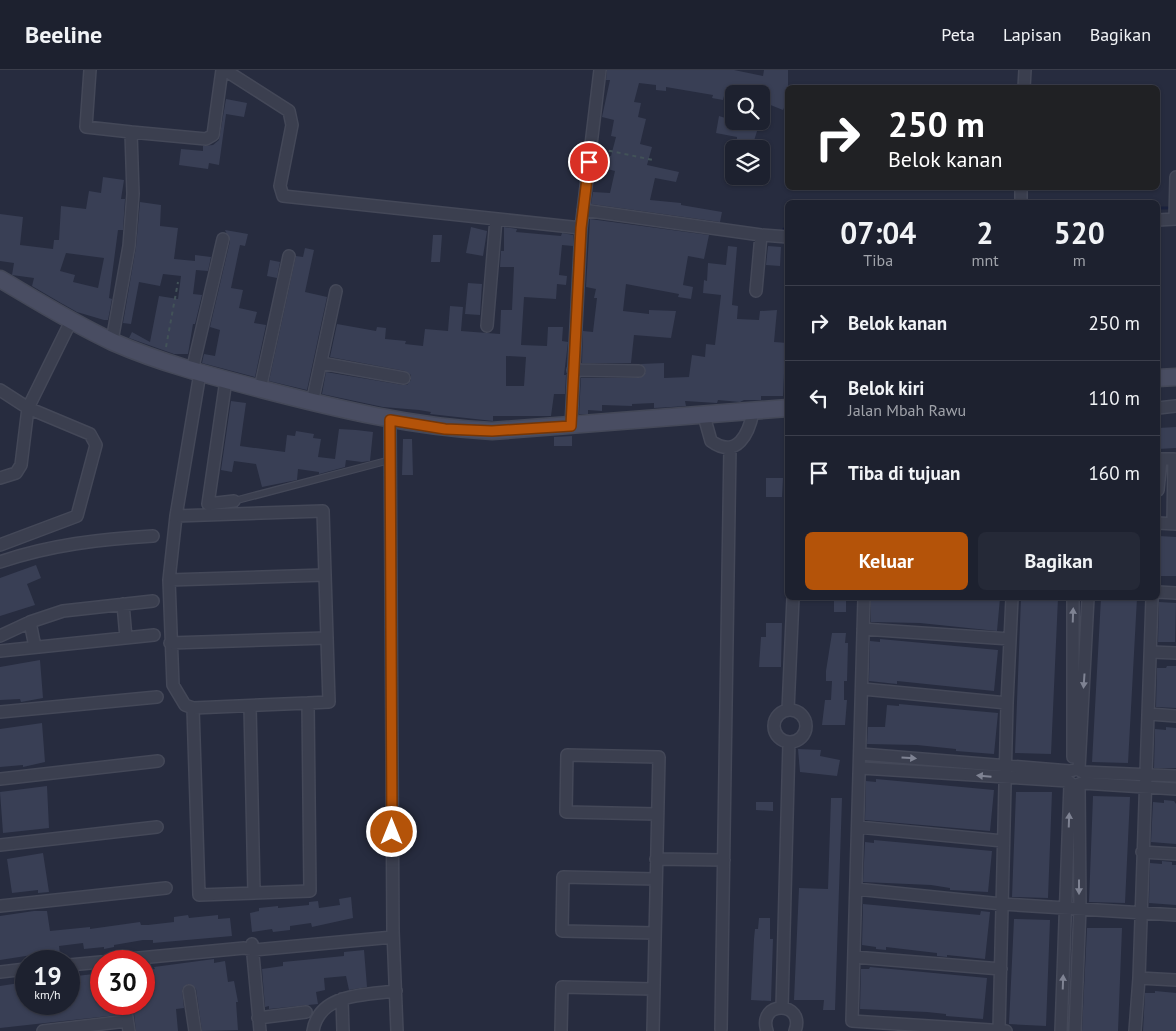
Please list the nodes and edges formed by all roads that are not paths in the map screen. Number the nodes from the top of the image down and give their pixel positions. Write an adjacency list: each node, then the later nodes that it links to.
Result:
1 (90, 70): 6 (street)
2 (600, 70): 10 (street)
3 (1025, 70): 5 (street)
4 (222, 71): 6 (street); 13 (street)
5 (1024, 85)
6 (131, 132): 24 (street)
7 (1176, 177): 8 (street)
8 (1176, 190): 9 (street)
9 (1175, 200): 11 (street)
10 (583, 210): 14 (street); 15 (street)
11 (1175, 218): 12 (street)
12 (1160, 220)
13 (495, 222): 14 (street); 22 (street)
14 (581, 228): 26 (street)
15 (761, 235): 16 (street); 21 (street)
16 (785, 237)
17 (223, 239): 28 (street)
18 (289, 256): 33 (street)
19 (0, 279): 23 (street)
20 (336, 291): 25 (street)
21 (756, 291)
22 (487, 326)
23 (67, 327): 24 (street); 37 (street)
24 (112, 341): 28 (street)
25 (321, 363): 30 (street); 35 (street)
26 (573, 370): 27 (street); 43 (street)
27 (639, 371)
28 (196, 372): 32 (street); 49 (street)
29 (1176, 377): 31 (street)
30 (404, 378)
31 (1160, 378)
32 (226, 380): 33 (street); 48 (street)
33 (260, 389): 35 (street)
34 (0, 390): 37 (street)
35 (312, 403): 42 (street)
36 (1176, 406): 39 (street)
37 (28, 408): 47 (street); 53 (street)
38 (785, 408): 40 (street)
39 (1160, 408)
40 (753, 412): 41 (street); 44 (street)
41 (704, 416): 43 (street); 44 (street)
42 (390, 420): 43 (street); 45 (street)
43 (571, 426)
44 (730, 448): 113 (street)
45 (390, 460): 48 (lane); 125 (street)
46 (1160, 470): 51 (street)
47 (0, 478)
48 (234, 501)
49 (176, 516): 55 (street); 56 (street)
50 (1160, 523): 51 (street)
51 (1174, 524)
52 (153, 536): 54 (street)
53 (0, 545)
54 (0, 562)
55 (325, 575): 56 (street); 72 (street)
56 (169, 580): 74 (street)
57 (1160, 592): 58 (street)
58 (1176, 593)
59 (793, 600): 87 (street)
60 (864, 600): 68 (street)
61 (1012, 600): 73 (street)
62 (1073, 600): 75 (street, one-way to 62)
63 (1088, 600): 76 (street)
64 (1152, 600): 79 (street)
65 (153, 601): 66 (street)
66 (124, 604): 67 (street); 71 (street)
67 (30, 622): 70 (street); 77 (street)
68 (863, 629): 73 (street); 81 (street)
69 (154, 635): 71 (street)
70 (0, 636)
71 (126, 638): 77 (street)
72 (327, 638): 74 (street); 83 (street)
73 (1010, 639): 84 (street)
74 (170, 643): 86 (street)
75 (1072, 646): 76 (street); 101 (street)
76 (1087, 646): 101 (street, one-way to 101)
77 (35, 647): 78 (street)
78 (0, 651)
79 (1151, 652): 80 (street); 89 (street)
80 (1176, 653)
81 (863, 688): 84 (street); 92 (street)
82 (157, 697): 88 (street)
83 (308, 703): 85 (street); 117 (street)
84 (1007, 703): 95 (street)
85 (250, 706): 86 (street); 117 (street)
86 (193, 708): 117 (street)
87 (788, 710): 91 (street); 91 (street)
88 (0, 712)
89 (1149, 714): 90 (street); 98 (street)
90 (1176, 716)
91 (789, 742): 138 (street)
92 (861, 754): 93 (street, one-way to 93); 96 (street)
93 (950, 760): 95 (street); 97 (street)
94 (158, 761): 102 (street)
95 (1006, 765): 100 (street); 101 (street)
96 (861, 768): 97 (street); 106 (street)
97 (949, 772): 100 (street, one-way to 97)
98 (1146, 774): 99 (street); 101 (street); 103 (street)
99 (1176, 776)
100 (1005, 777): 101 (street); 108 (street)
101 (1075, 777): 103 (street); 120 (street, one-way to 101); 121 (street, one-way to 121)
102 (0, 779)
103 (1146, 787): 104 (street); 110 (street)
104 (1176, 789)
105 (657, 814): 105 (street); 112 (street)
106 (858, 826): 108 (street); 116 (street)
107 (157, 828): 109 (street)
108 (1003, 841): 118 (street)
109 (0, 845)
110 (1142, 852): 111 (street); 122 (street)
111 (1176, 854)
112 (656, 859): 113 (street); 114 (street)
113 (724, 860): 142 (street)
114 (656, 879): 124 (street); 124 (street)
115 (166, 888): 119 (street)
116 (856, 889): 118 (street); 128 (street)
117 (254, 893)
118 (1002, 904): 120 (street); 129 (street)
119 (0, 906)
120 (1065, 907): 121 (street); 156 (street, one-way to 120)
121 (1080, 908): 122 (street); 157 (street)
122 (1141, 912): 123 (street); 132 (street)
123 (1176, 914)
124 (655, 933): 134 (street)
125 (393, 934): 126 (street); 136 (street)
126 (250, 947): 127 (street); 140 (street)
127 (155, 956)
128 (854, 957): 129 (street); 143 (street)
129 (1001, 969): 144 (street)
130 (15, 970): 131 (street)
131 (0, 972)
132 (1139, 978): 133 (street); 158 (street)
133 (1176, 980)
134 (654, 989): 151 (street); 152 (street)
135 (189, 991): 146 (street)
136 (396, 991): 137 (street); 150 (street)
137 (342, 999): 148 (street); 149 (street)
138 (782, 1008): 153 (street); 154 (street)
139 (306, 1012): 140 (street)
140 (258, 1018): 147 (street)
141 (128, 1026): 145 (street)
142 (721, 1029)
143 (962, 1029): 144 (street)
144 (999, 1030): 155 (street)
145 (43, 1031)
146 (194, 1031)
147 (260, 1031)
148 (313, 1031)
149 (343, 1031)
150 (397, 1031)
151 (561, 1031)
152 (652, 1031)
153 (767, 1031)
154 (795, 1031)
155 (1006, 1031)
156 (1061, 1031)
157 (1075, 1031)
158 (1135, 1031)

